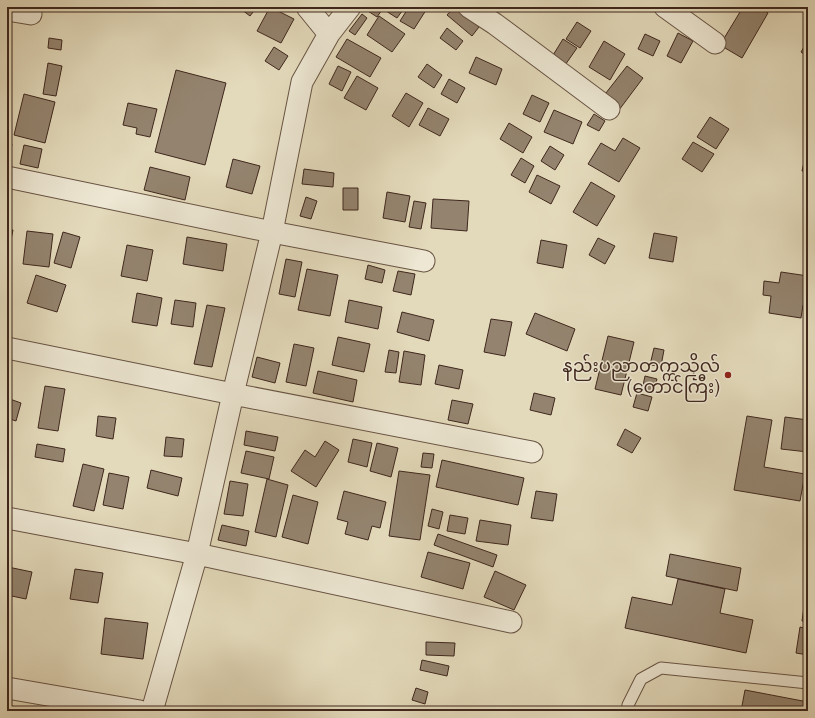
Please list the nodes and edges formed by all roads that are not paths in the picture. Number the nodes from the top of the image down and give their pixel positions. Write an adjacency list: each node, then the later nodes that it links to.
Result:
1 (307, 7): 7 (street)
2 (350, 7): 7 (street)
3 (468, 7): 9 (street)
4 (665, 7): 8 (street)
5 (7, 10): 6 (street)
6 (31, 14)
7 (329, 34): 11 (street)
8 (715, 43)
9 (609, 109)
10 (7, 177): 11 (street)
11 (272, 232): 12 (street); 14 (street)
12 (424, 260)
13 (7, 348): 14 (street)
14 (233, 394): 15 (street); 17 (street)
15 (532, 452)
16 (7, 518): 17 (street)
17 (197, 554): 18 (street); 22 (street)
18 (511, 622)
19 (808, 683): 23 (lane)
20 (7, 688): 21 (street)
21 (140, 711)
22 (152, 711)
23 (627, 711)

